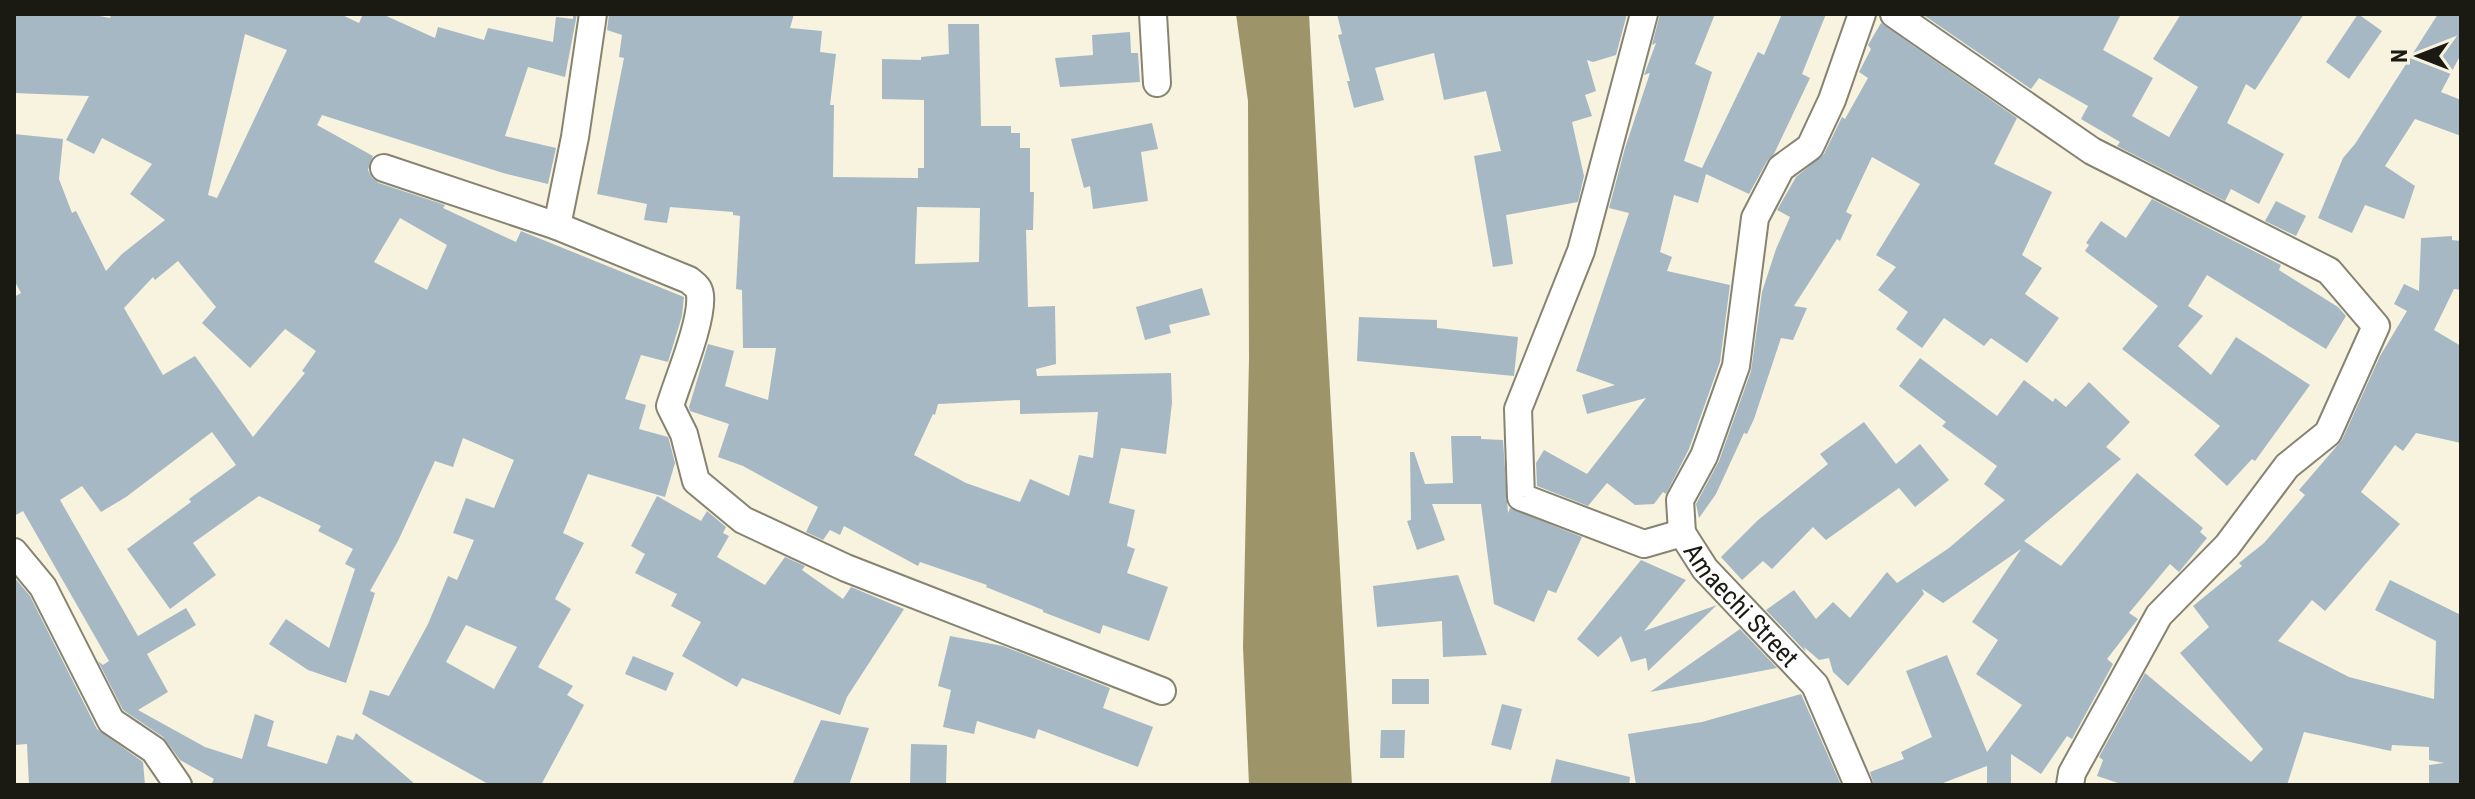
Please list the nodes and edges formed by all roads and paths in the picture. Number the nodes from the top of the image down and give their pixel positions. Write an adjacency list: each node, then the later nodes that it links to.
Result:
1 (593, 14): 8 (street)
2 (1153, 14): 6 (street)
3 (1644, 14): 9 (street, Amaechi Street)
4 (1862, 14): 9 (street)
5 (1894, 14): 14 (street)
6 (1157, 83)
7 (384, 168): 8 (street)
8 (557, 226): 11 (street)
9 (1682, 533): 13 (street, Amaechi Street)
10 (14, 552): 12 (street)
11 (1162, 691)
12 (178, 785)
13 (1858, 785)
14 (2070, 785)

